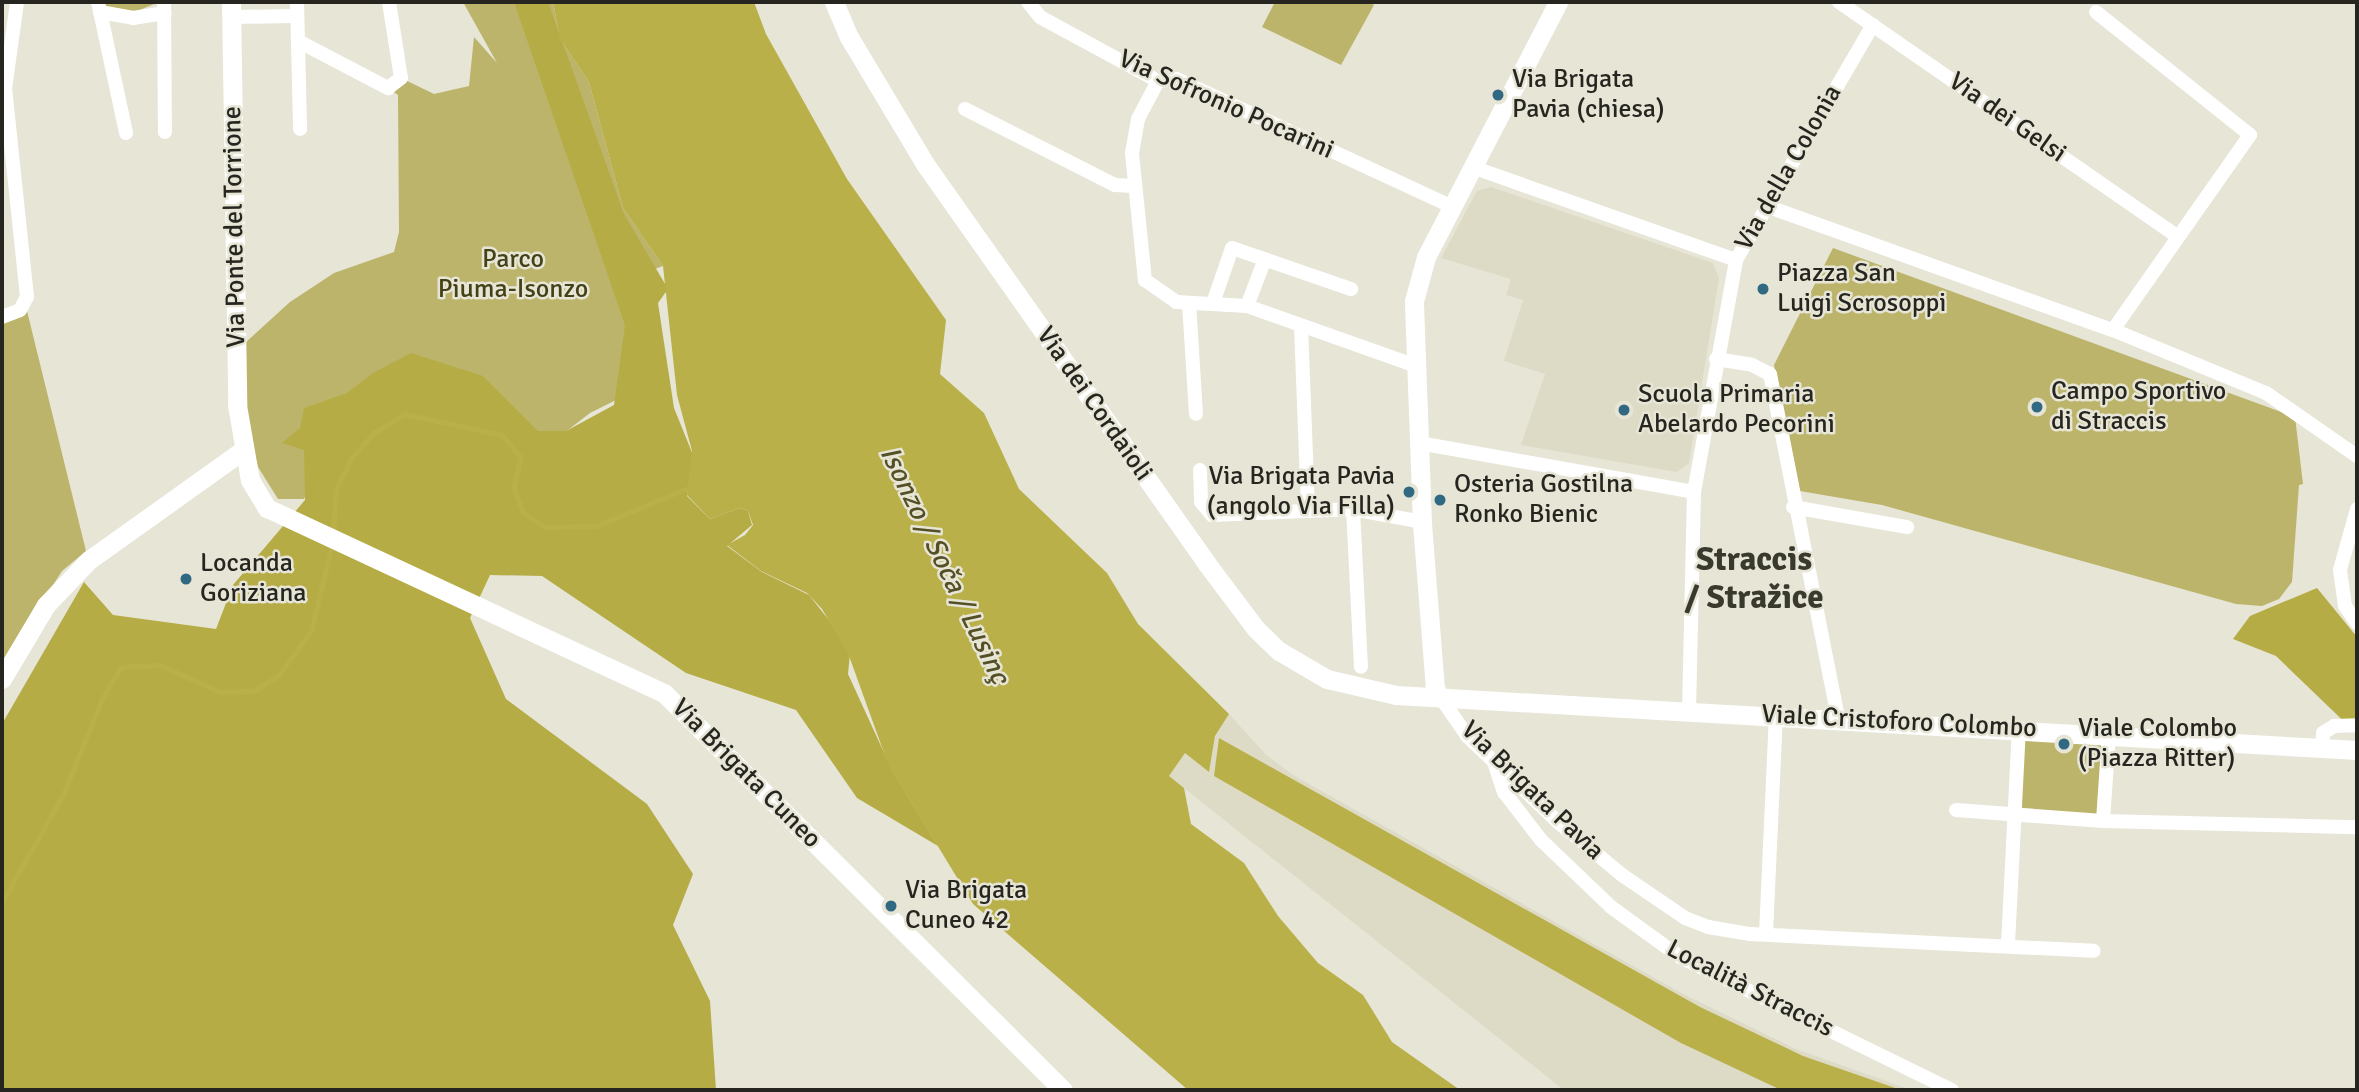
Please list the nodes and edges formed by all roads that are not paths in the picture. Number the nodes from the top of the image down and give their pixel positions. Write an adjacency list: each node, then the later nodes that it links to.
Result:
1 (18, 2): 30 (street)
2 (389, 2): 13 (street)
3 (834, 2): 50 (street, Via dei Cordaioli)
4 (1028, 2): 14 (street, Via Sofronio Pocarini)
5 (1558, 2): 19 (street, Via Brigata Pavia)
6 (1839, 2): 12 (street, Via dei Gelsi)
7 (99, 7): 8 (street); 18 (street)
8 (164, 8): 17 (street)
9 (231, 9): 10 (street); 37 (street, Via Ponte del Torrione)
10 (297, 9): 13 (street)
11 (2095, 12): 23 (street)
12 (1873, 25): 21 (street, Via della Colonia); 23 (street, Via dei Gelsi)
13 (298, 41): 16 (street)
14 (1158, 81): 20 (street); 22 (street, Via Sofronio Pocarini)
15 (965, 108): 20 (street)
16 (300, 129)
17 (165, 132)
18 (126, 133)
19 (1472, 167): 22 (street, Via Brigata Pavia); 25 (street)
20 (1134, 186): 27 (street)
21 (1766, 205): 25 (street, Via della Colonia); 32 (street)
22 (1452, 207): 34 (street, Via Brigata Pavia)
23 (2176, 235): 32 (street)
24 (1265, 259): 26 (street); 28 (street); 29 (street)
25 (1736, 260): 33 (street, Via della Colonia)
26 (1350, 289)
27 (1189, 303): 28 (street); 35 (street)
28 (1213, 303): 29 (street)
29 (1247, 306): 31 (street)
30 (2, 317)
31 (1301, 326): 34 (street); 42 (street)
32 (2113, 330): 38 (street)
33 (1716, 359): 40 (street, Via della Colonia); 41 (street)
34 (1414, 365): 36 (street, Via Brigata Pavia)
35 (1196, 414)
36 (1419, 443): 40 (street); 45 (street, Via Brigata Pavia)
37 (242, 452): 49 (street); 67 (street, Via Brigata Cuneo)
38 (2357, 456)
39 (1200, 470): 42 (street)
40 (1694, 492): 51 (street, Via della Colonia)
41 (1793, 508): 46 (street); 53 (street)
42 (1308, 509): 43 (street)
43 (1353, 509): 45 (street); 48 (street)
44 (2357, 509): 47 (street)
45 (1422, 522): 50 (street, Via Brigata Pavia)
46 (1907, 527)
47 (2357, 623)
48 (1361, 667)
49 (2, 679)
50 (1441, 698): 51 (street, Viale Cristoforo Colombo); 59 (street, Via Brigata Pavia)
51 (1689, 711): 52 (street, Viale Cristoforo Colombo)
52 (1776, 716): 53 (street, Viale Cristoforo Colombo); 64 (street)
53 (1839, 721): 55 (street, Viale Cristoforo Colombo)
54 (2357, 725): 57 (street)
55 (2018, 729): 56 (street, Viale Cristoforo Colombo); 61 (street)
56 (2109, 733): 57 (street, Viale Cristoforo Colombo); 62 (street)
57 (2322, 748): 58 (street, Viale Cristoforo Colombo)
58 (2357, 750)
59 (1494, 762): 64 (street, Via Brigata Pavia); 68 (street, Località Straccis)
60 (1956, 810): 61 (street)
61 (2014, 814): 62 (street); 65 (street)
62 (2103, 821): 63 (street)
63 (2357, 827)
64 (1766, 934): 65 (street, Via Brigata Pavia)
65 (2008, 944): 66 (street, Via Brigata Pavia)
66 (2094, 951)
67 (1063, 1090)
68 (1952, 1090)

